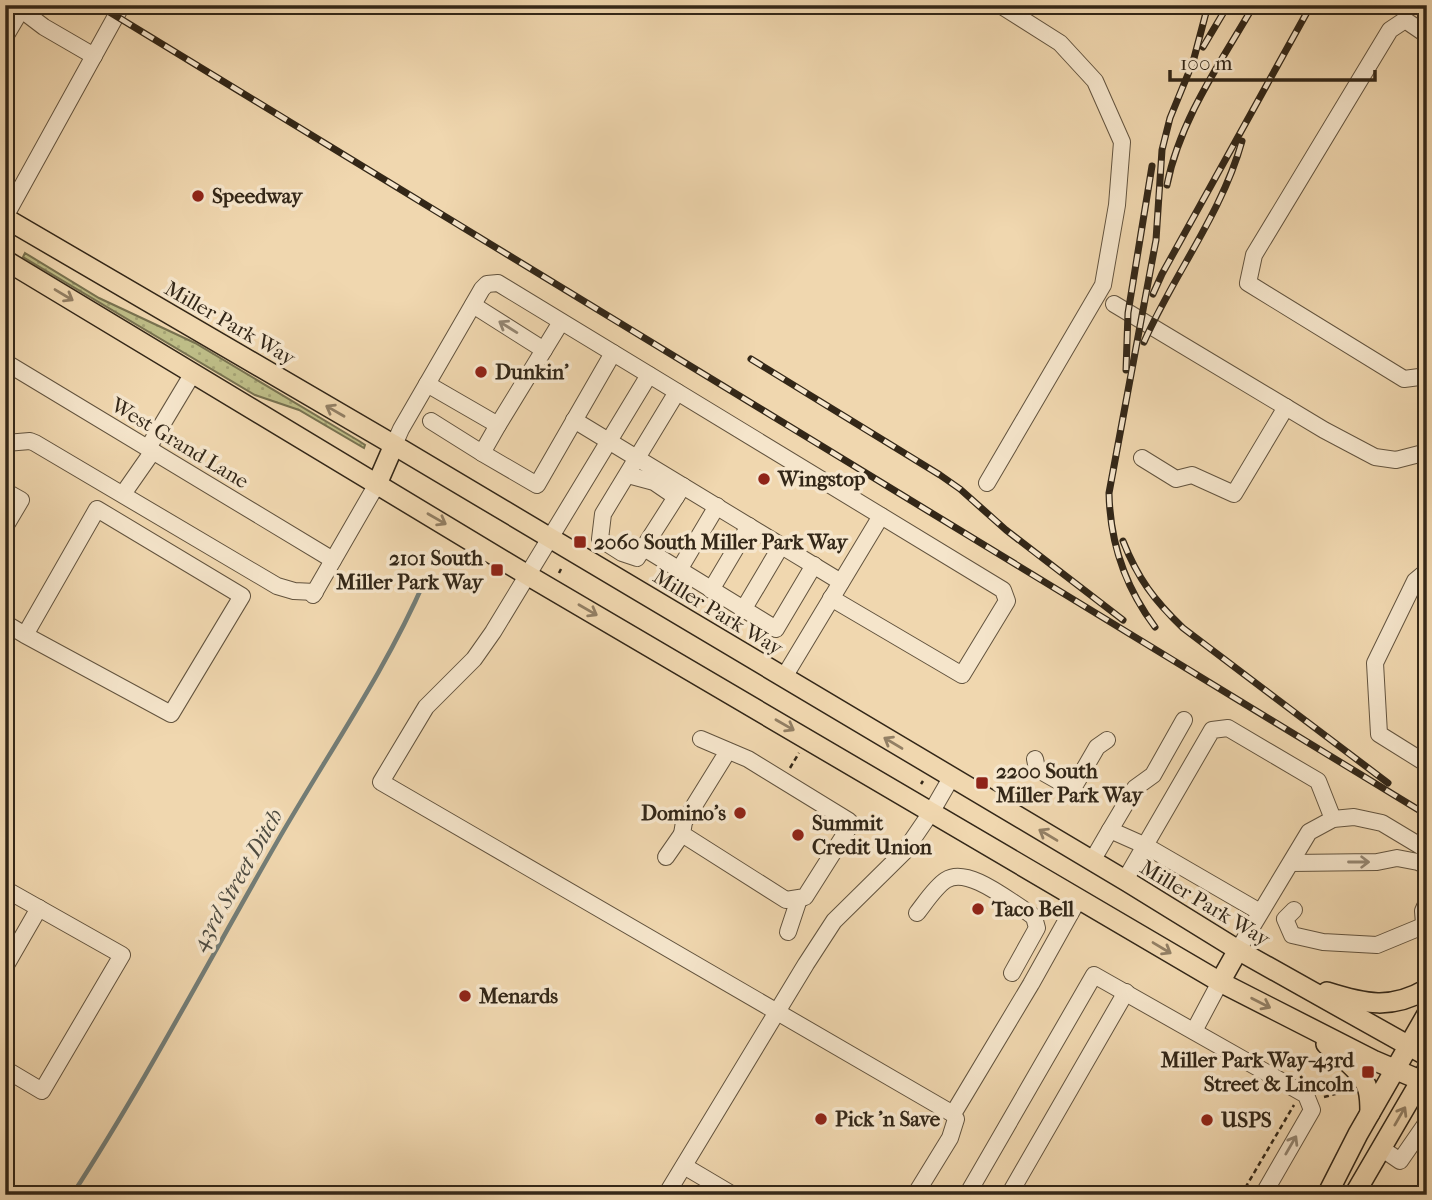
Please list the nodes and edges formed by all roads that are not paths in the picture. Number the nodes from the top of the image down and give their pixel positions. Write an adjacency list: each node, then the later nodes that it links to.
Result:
1 (122, 5): 6 (street)
2 (1000, 5): 33 (street)
3 (18, 8): 5 (street); 6 (street)
4 (1427, 35): 17 (street)
5 (5, 37)
6 (94, 56): 7 (street)
7 (5, 217): 26 (main road, Miller Park Way, one-way to 7)
8 (5, 260): 15 (main road, one-way to 15)
9 (1114, 304): 20 (street)
10 (472, 305): 11 (street); 12 (street, one-way to 10); 18 (street)
11 (561, 322): 12 (street); 13 (street)
12 (544, 350): 23 (street)
13 (613, 353): 16 (street); 21 (street)
14 (5, 362): 27 (street, West Grand Lane)
15 (193, 373): 27 (street); 34 (main road)
16 (649, 375): 19 (street); 24 (street)
17 (1427, 376)
18 (427, 384): 23 (street); 26 (street)
19 (677, 392): 31 (street); 39 (street)
20 (1286, 407): 28 (street); 30 (street)
21 (574, 420): 24 (street); 29 (street)
22 (431, 421): 29 (street)
23 (498, 425): 29 (street)
24 (610, 442): 31 (street); 42 (street)
25 (5, 444): 37 (street)
26 (394, 445): 34 (main road); 42 (main road, Miller Park Way)
27 (150, 449): 37 (street); 45 (street, West Grand Lane)
28 (1427, 452)
29 (482, 453)
30 (1142, 458)
31 (638, 459): 32 (street); 36 (street)
32 (628, 475): 36 (street); 44 (street)
33 (987, 483)
34 (377, 484): 45 (street); 49 (main road, one-way to 49)
35 (5, 491): 41 (street)
36 (679, 491): 38 (street); 44 (street)
37 (123, 494): 45 (street)
38 (717, 506): 40 (street); 47 (street)
39 (881, 516): 50 (street); 52 (street)
40 (749, 526): 43 (street); 51 (street)
41 (5, 527)
42 (550, 539): 49 (street); 56 (main road, Miller Park Way)
43 (780, 546): 46 (street); 53 (street)
44 (644, 548): 47 (street)
45 (333, 560)
46 (814, 565): 50 (street); 53 (street)
47 (679, 570): 51 (street)
48 (1427, 571): 62 (street)
49 (529, 576): 64 (main road, one-way to 64); 92 (street)
50 (841, 582): 52 (street)
51 (711, 590): 53 (street)
52 (831, 597): 56 (street)
53 (743, 610)
54 (5, 624): 55 (street)
55 (26, 635): 55 (street)
56 (784, 677): 63 (main road, Miller Park Way, one-way to 56)
57 (1184, 720): 66 (street)
58 (701, 739): 60 (street)
59 (1107, 740): 61 (street)
60 (729, 751): 67 (street); 77 (street)
61 (1035, 759)
62 (1427, 764)
63 (951, 778): 64 (street); 71 (main road, Miller Park Way, one-way to 63)
64 (932, 811): 76 (main road); 92 (street)
65 (1333, 819): 68 (street); 69 (street); 72 (street)
66 (1110, 830): 68 (street); 71 (street)
67 (682, 834): 70 (street); 77 (street)
68 (1146, 846): 74 (street); 81 (street)
69 (1427, 850)
70 (666, 857)
71 (1091, 861): 74 (main road, Miller Park Way)
72 (1291, 863): 73 (street, one-way to 73); 81 (street)
73 (1427, 866)
74 (1125, 880): 85 (main road, Miller Park Way)
75 (5, 889): 79 (street)
76 (1079, 898): 89 (main road, one-way to 89); 102 (street)
77 (799, 899): 84 (street)
78 (1427, 902): 83 (street)
79 (40, 908): 86 (street); 99 (street)
80 (1294, 910): 83 (street)
81 (1260, 912): 85 (street)
82 (917, 913): 87 (street)
83 (1425, 923)
84 (789, 932)
85 (1238, 950): 88 (main road, Miller Park Way); 89 (main road)
86 (5, 967)
87 (1012, 973)
88 (1291, 981): 90 (main road); 96 (main road, Miller Park Way)
89 (1220, 982): 94 (main road, one-way to 94); 95 (street)
90 (1427, 989)
91 (1126, 992): 95 (street); 110 (street); 111 (street)
92 (777, 1013): 102 (street); 106 (street)
93 (1427, 1014): 96 (main road)
94 (1301, 1024): 98 (main road); 101 (main road)
95 (1194, 1031): 112 (street, one-way to 95)
96 (1408, 1046): 97 (main road, Miller Park Way); 98 (main road)
97 (1427, 1056)
98 (1396, 1068): 100 (main road); 101 (main road)
99 (5, 1069)
100 (1425, 1078): 105 (main road, one-way to 100)
101 (1370, 1113): 104 (main road)
102 (953, 1114): 109 (street)
103 (1427, 1122): 105 (street)
104 (1358, 1134): 105 (main road); 113 (main road)
105 (1381, 1148): 114 (main road)
106 (684, 1166): 107 (street); 108 (street)
107 (666, 1195)
108 (733, 1195)
109 (915, 1195)
110 (967, 1195)
111 (1009, 1195)
112 (1263, 1195)
113 (1327, 1195)
114 (1354, 1195)

